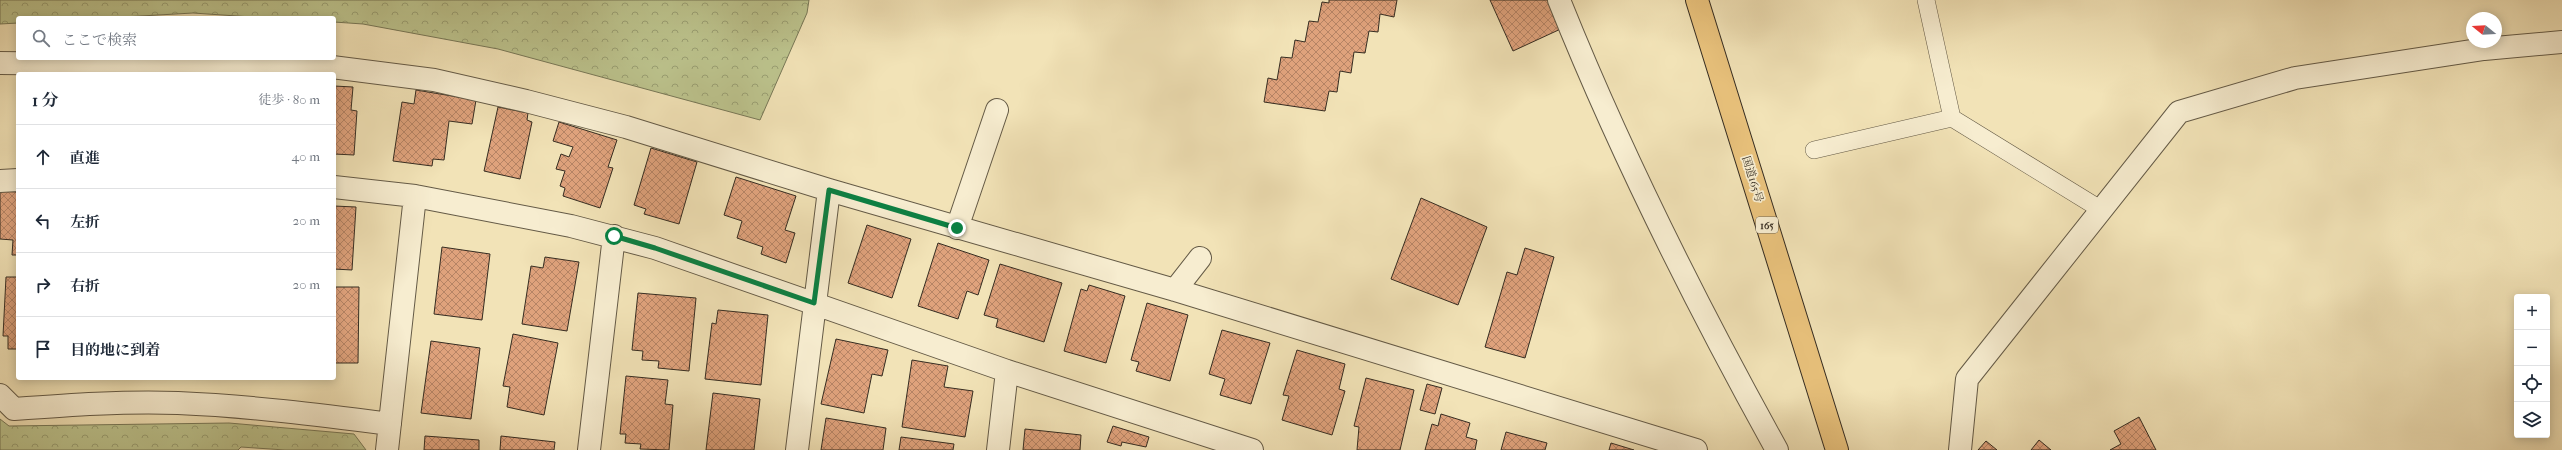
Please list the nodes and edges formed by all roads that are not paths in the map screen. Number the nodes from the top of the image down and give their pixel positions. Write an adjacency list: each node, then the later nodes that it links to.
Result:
1 (1559, 0): 30 (street)
2 (1697, 0): 31 (highway, 国道165号 / 165)
3 (1926, 0): 7 (lane)
4 (2562, 42): 14 (street)
5 (0, 63): 12 (street)
6 (997, 110): 15 (street)
7 (1952, 118): 8 (lane); 14 (lane)
8 (1814, 150)
9 (16, 180): 10 (street)
10 (0, 181)
11 (336, 187): 13 (street)
12 (829, 190): 15 (street); 19 (street)
13 (414, 196): 16 (street); 22 (street)
14 (2100, 210): 32 (street)
15 (957, 228): 18 (street)
16 (614, 236): 19 (street); 25 (street)
17 (1200, 258): 18 (street)
18 (1175, 290): 29 (street)
19 (814, 303): 20 (street); 26 (street)
20 (1007, 371): 23 (street); 27 (street)
21 (0, 395): 22 (street)
22 (390, 424): 24 (street)
23 (1205, 443): 28 (street)
24 (387, 450)
25 (589, 450)
26 (796, 450)
27 (998, 450)
28 (1252, 450)
29 (1696, 450)
30 (1777, 450)
31 (1837, 450)
32 (1960, 450)

